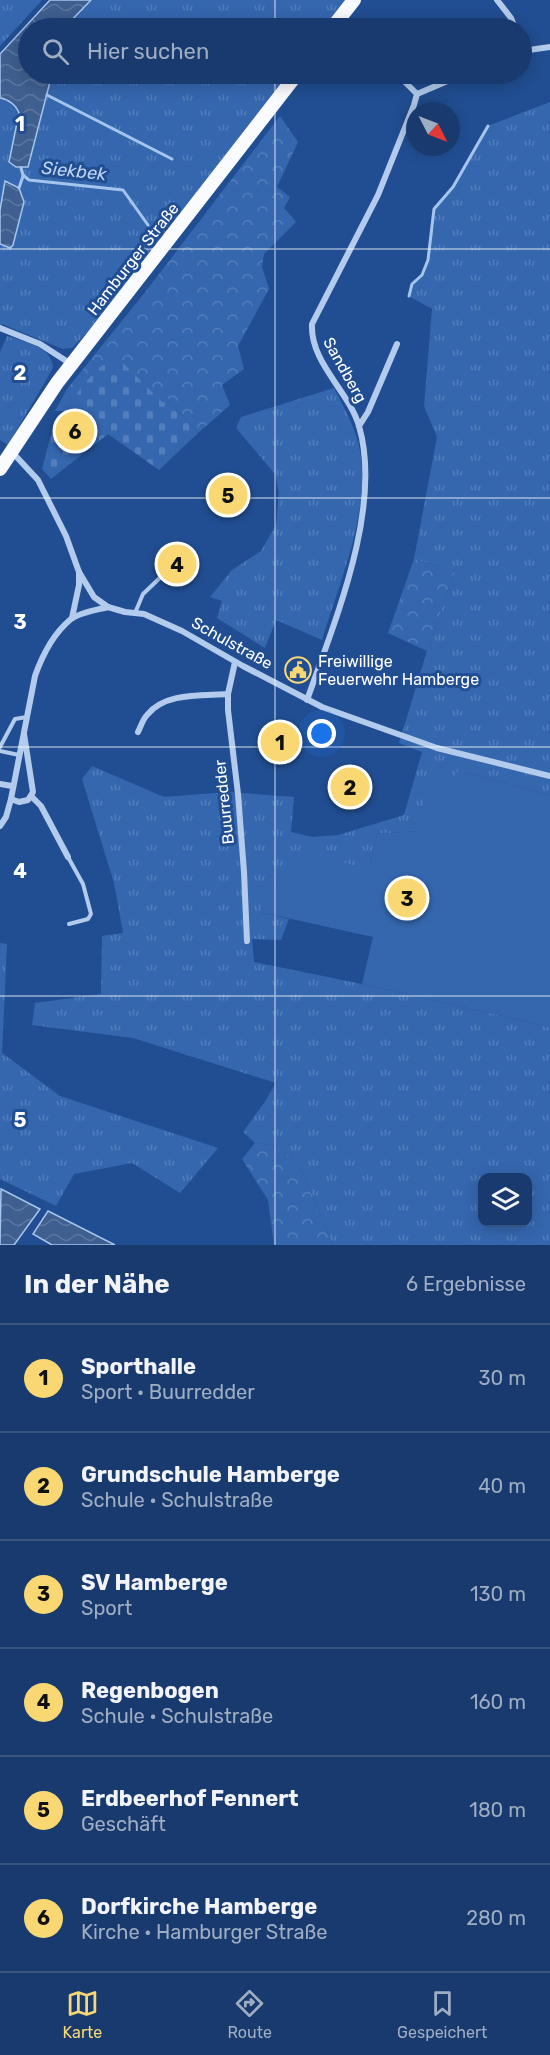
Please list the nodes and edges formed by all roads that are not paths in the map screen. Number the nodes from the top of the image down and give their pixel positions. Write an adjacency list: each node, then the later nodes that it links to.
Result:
1 (354, 0): 3 (main road)
2 (497, 0): 4 (street)
3 (343, 18)
4 (511, 18)
5 (550, 47): 6 (street)
6 (532, 50)
7 (289, 84): 13 (main road, Hamburger Straße)
8 (407, 84): 10 (street)
9 (440, 84): 10 (street)
10 (417, 94): 14 (street, Sandberg)
11 (0, 328): 13 (street)
12 (397, 344): 14 (street)
13 (71, 364): 15 (main road, Hamburger Straße)
14 (359, 426): 24 (street, Sandberg)
15 (12, 452): 16 (main road, Hamburger Straße); 17 (street)
16 (0, 469)
17 (79, 572): 19 (street); 21 (street)
18 (164, 574): 20 (lane)
19 (108, 607): 20 (street, Schulstraße); 21 (street)
20 (135, 613): 22 (street, Schulstraße)
21 (72, 618): 25 (street)
22 (234, 662): 23 (street, Buurredder); 24 (street, Schulstraße)
23 (228, 694): 26 (street); 38 (street, Buurredder)
24 (307, 700): 30 (street, Schulstraße)
25 (27, 717): 27 (street); 28 (lane)
26 (138, 732)
27 (24, 734): 29 (street); 33 (street)
28 (0, 749): 29 (lane)
29 (19, 755): 32 (street)
30 (550, 776)
31 (0, 784): 32 (street)
32 (12, 786): 34 (street)
33 (31, 796): 34 (street); 36 (street)
34 (10, 799): 35 (street)
35 (0, 826)
36 (68, 857): 37 (lane)
37 (69, 924)
38 (247, 941)

